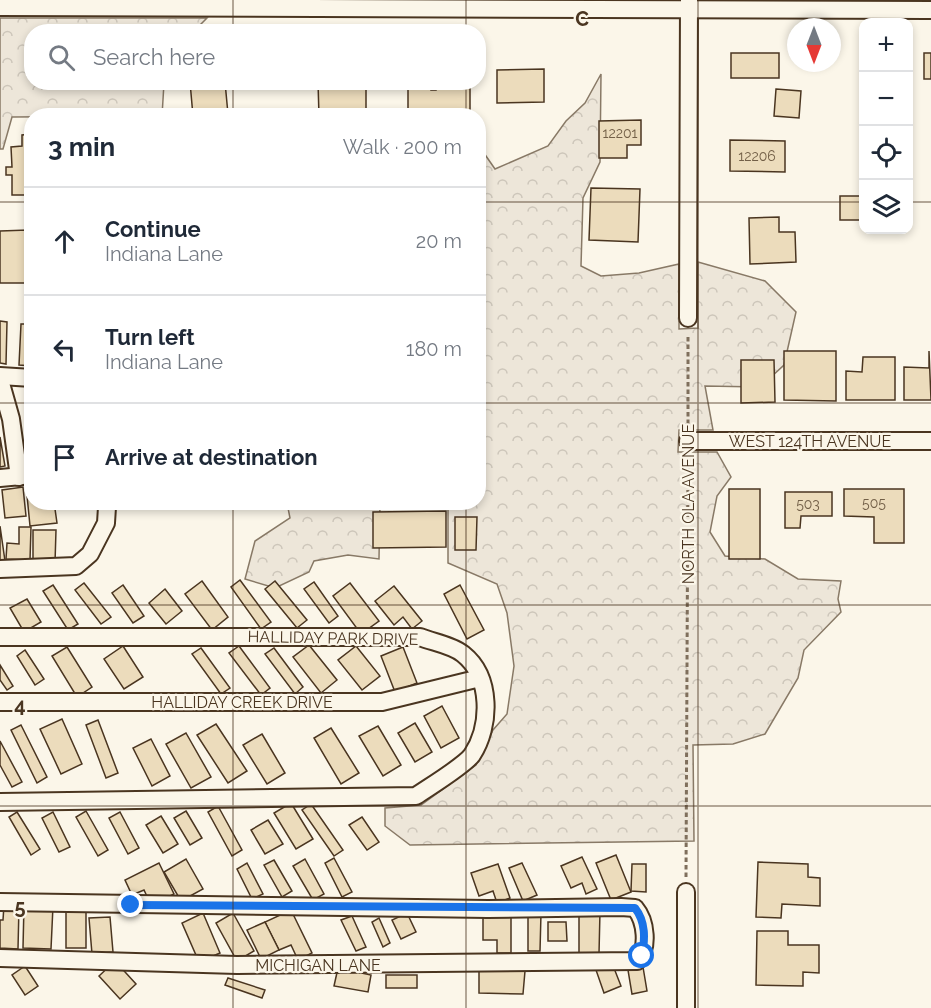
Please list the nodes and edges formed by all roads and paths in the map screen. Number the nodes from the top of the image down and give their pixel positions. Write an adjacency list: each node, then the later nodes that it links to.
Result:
1 (689, 4): 2 (street); 3 (street); 4 (street)
2 (0, 7)
3 (931, 10)
4 (688, 318): 7 (path, NORTH OLA AVENUE)
5 (0, 378): 6 (street); 9 (street)
6 (24, 378)
7 (688, 441): 8 (street, WEST 124TH AVENUE); 18 (path, NORTH OLA AVENUE)
8 (931, 441)
9 (24, 472)
10 (24, 476): 11 (street)
11 (0, 478)
12 (107, 510): 13 (street)
13 (0, 569)
14 (0, 637): 15 (street, HALLIDAY PARK DRIVE)
15 (480, 678): 16 (street, HALLIDAY CREEK DRIVE); 17 (street, HALLIDAY PARK DRIVE)
16 (0, 702)
17 (0, 802)
18 (686, 892): 21 (street)
19 (0, 902): 20 (street, MICHIGAN LANE)
20 (0, 958)
21 (686, 1008)

